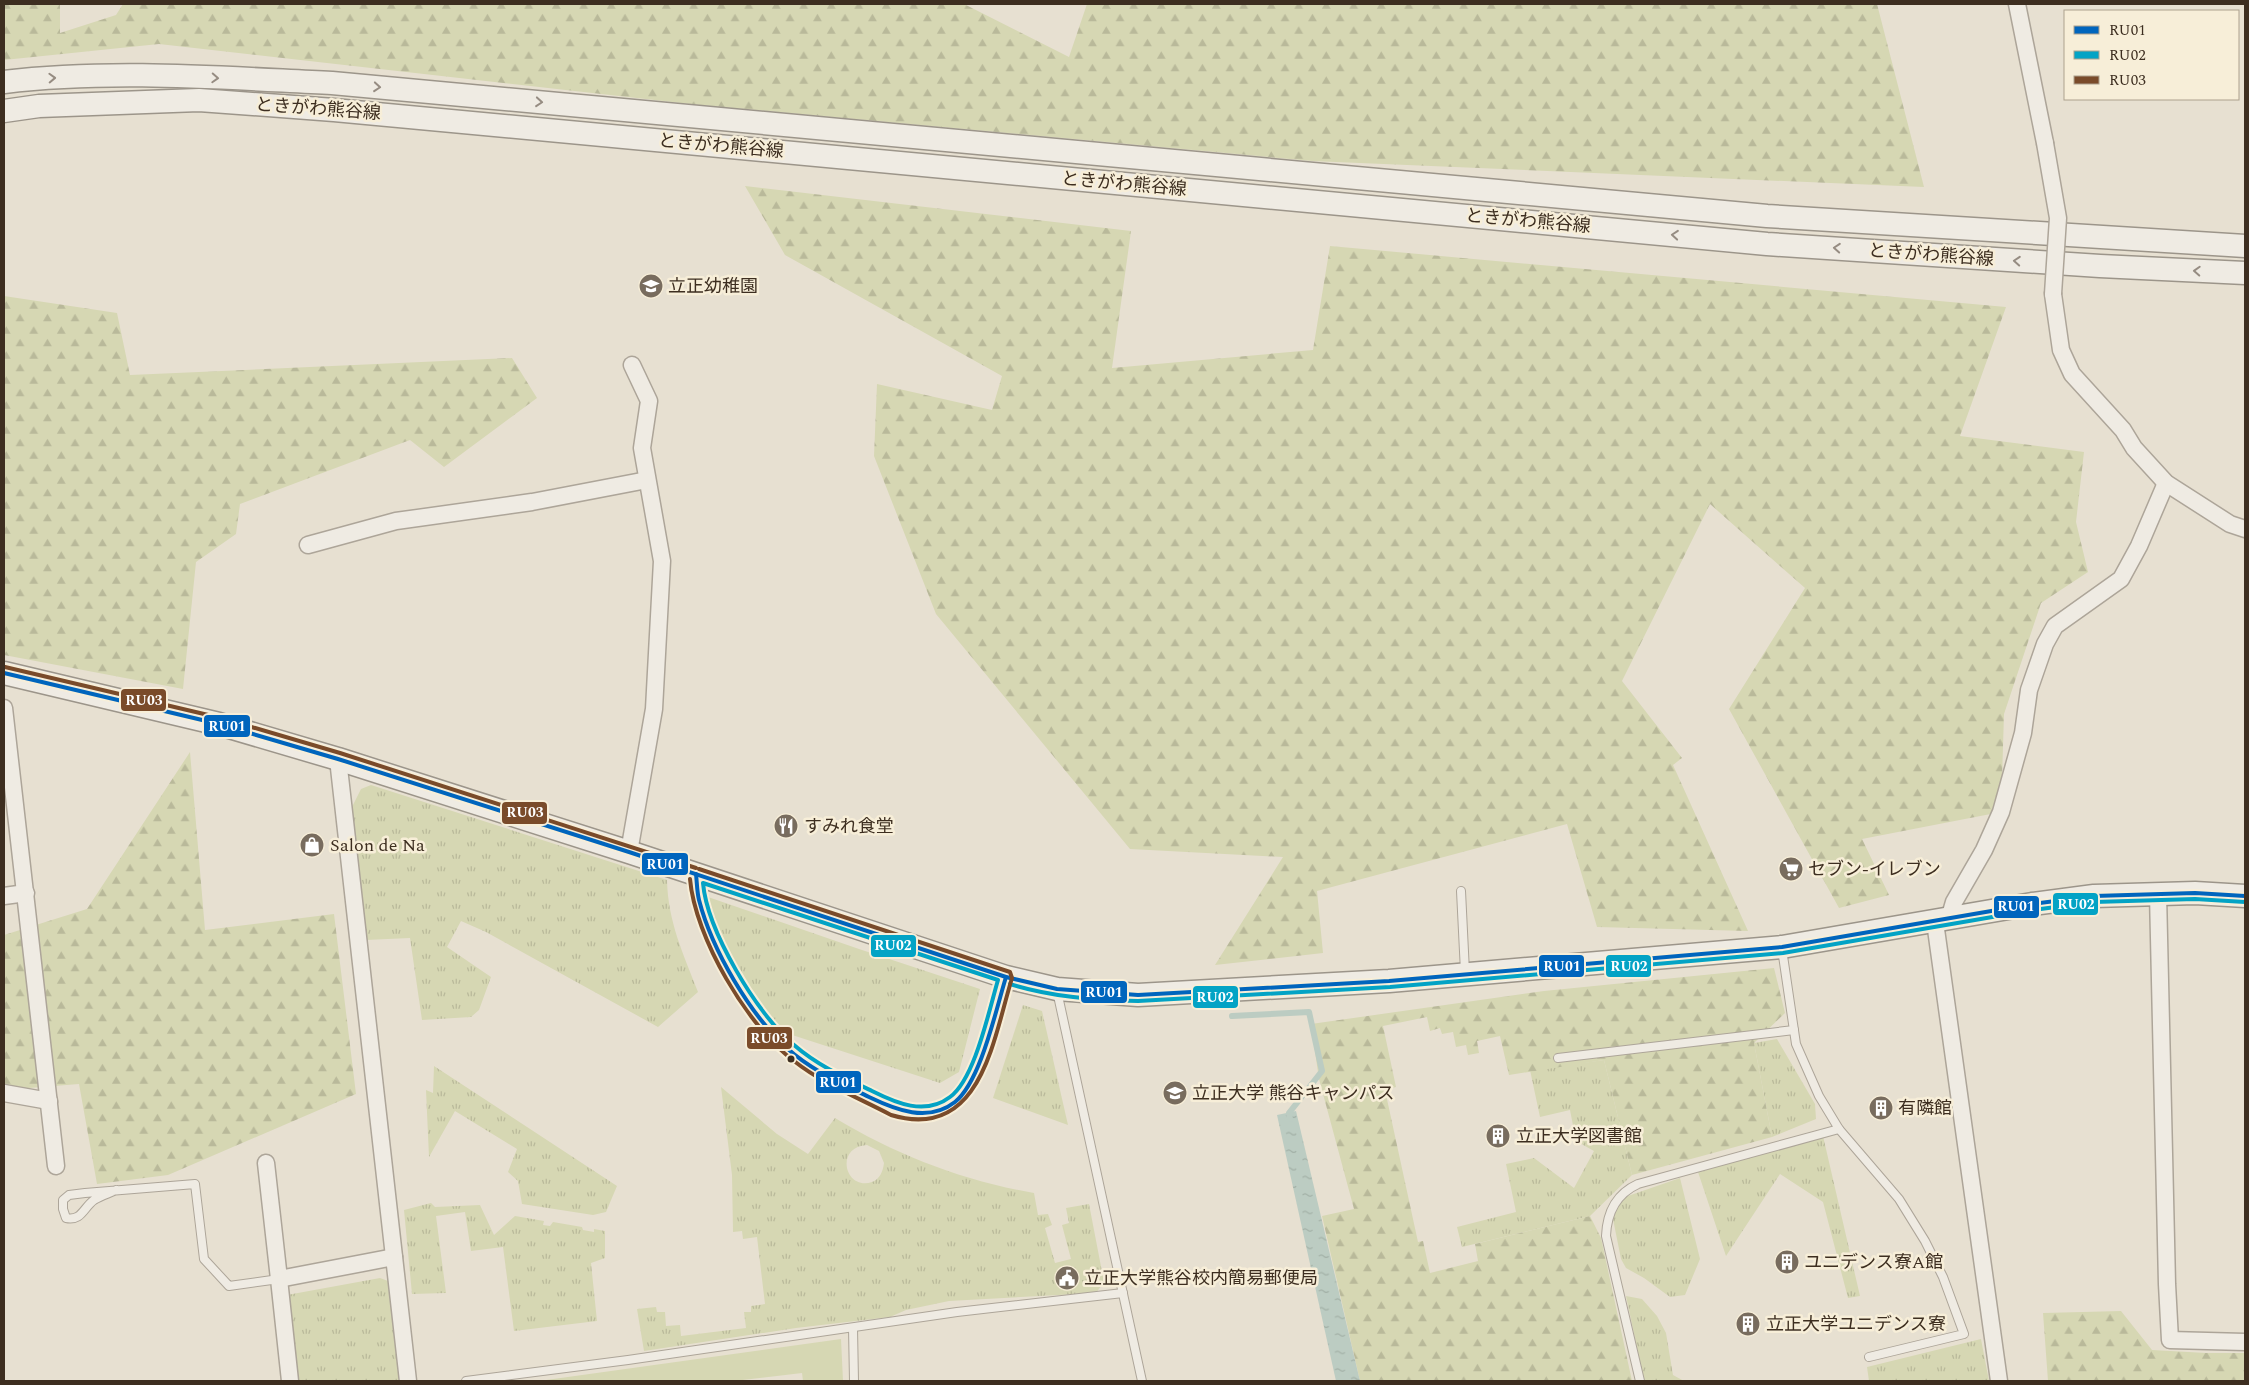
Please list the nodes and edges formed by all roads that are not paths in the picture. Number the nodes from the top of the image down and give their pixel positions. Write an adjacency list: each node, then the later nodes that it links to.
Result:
1 (2017, 4): 8 (street, bridge)
2 (4, 82): 4 (main road, ときがわ熊谷線, one-way to 4)
3 (4, 111): 5 (main road, ときがわ熊谷線, one-way to 3)
4 (2245, 246)
5 (2245, 273)
6 (632, 366): 7 (street)
7 (647, 480): 10 (street); 15 (street)
8 (2166, 483): 9 (street); 22 (street)
9 (2245, 528)
10 (308, 545)
11 (4, 673): 13 (main road)
12 (4, 708): 14 (street)
13 (338, 759): 15 (main road); 35 (street)
14 (9, 799): 18 (street)
15 (629, 852): 16 (main road)
16 (696, 874): 25 (main road); 25 (lane)
17 (1461, 891): 24 (lane)
18 (26, 893): 20 (street); 30 (street)
19 (2158, 894): 21 (main road); 22 (main road); 39 (street)
20 (4, 896)
21 (2245, 896)
22 (1942, 921): 23 (main road); 47 (street)
23 (1782, 947): 24 (main road); 27 (lane)
24 (1466, 974): 26 (main road)
25 (1006, 976): 26 (main road)
26 (1057, 989): 37 (lane)
27 (1794, 1030): 28 (lane); 31 (lane)
28 (1558, 1058)
29 (4, 1094): 30 (street)
30 (49, 1101): 33 (street)
31 (1839, 1130): 40 (lane); 46 (lane)
32 (266, 1163): 36 (street)
33 (56, 1166)
34 (116, 1190): 34 (lane); 36 (lane)
35 (394, 1257): 36 (street); 42 (street)
36 (279, 1279): 41 (street)
37 (1124, 1293): 38 (lane); 45 (lane)
38 (853, 1328): 43 (lane); 44 (lane)
39 (2245, 1342)
40 (1870, 1356)
41 (290, 1381)
42 (408, 1381)
43 (466, 1381)
44 (854, 1381)
45 (1142, 1381)
46 (1640, 1381)
47 (1999, 1381)

